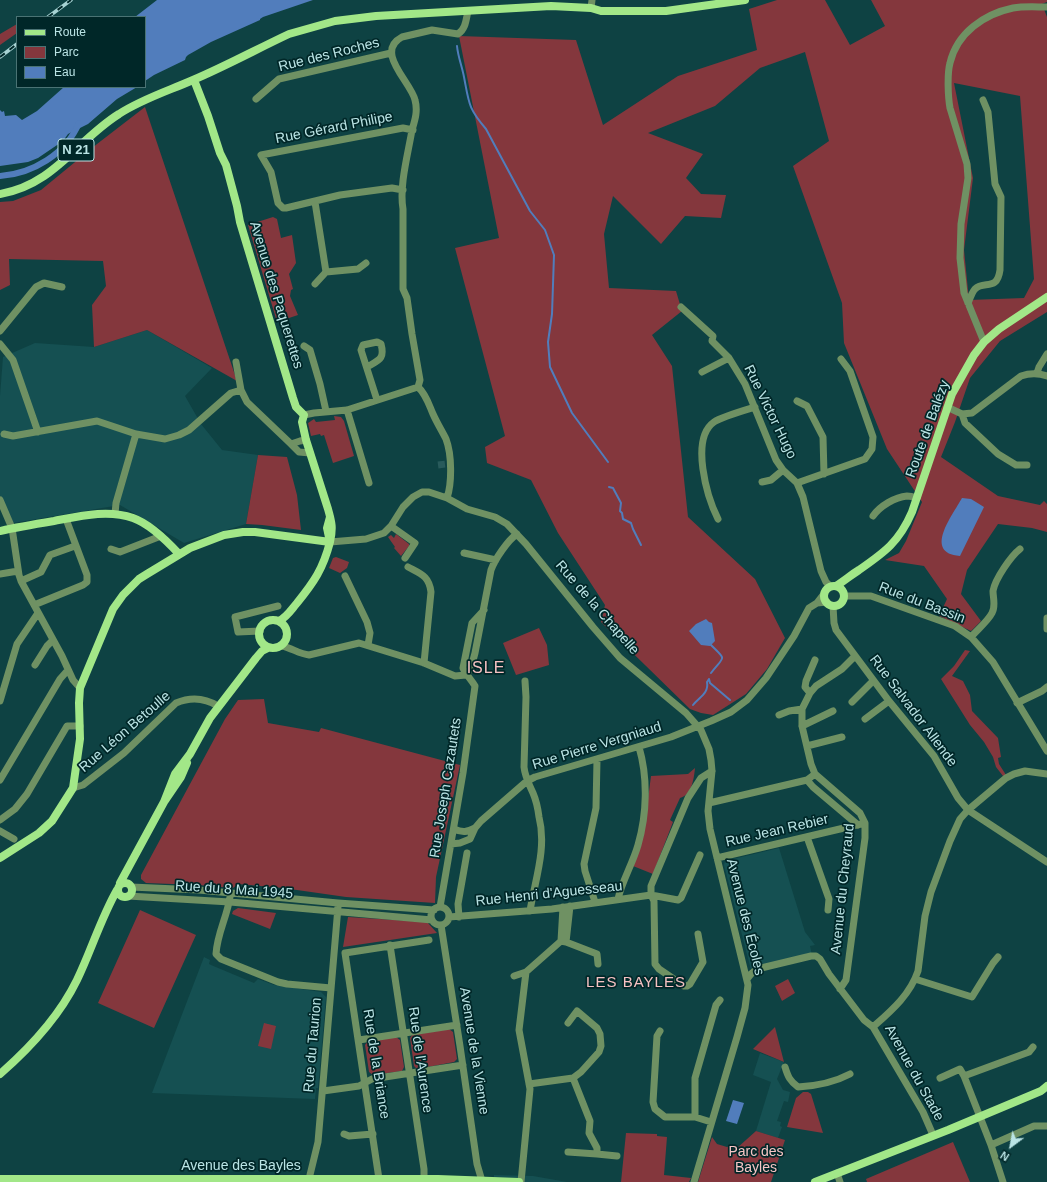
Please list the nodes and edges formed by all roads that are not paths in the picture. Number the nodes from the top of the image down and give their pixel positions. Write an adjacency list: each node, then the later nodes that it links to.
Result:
1 (744, 0): 2 (main road, N 21)
2 (591, 4): 4 (main road, N 21)
3 (1047, 7): 18 (street)
4 (468, 11): 5 (street); 6 (main road, N 21)
5 (391, 53): 7 (street, Rue des Roches); 9 (street)
6 (194, 80): 11 (main road, N 21); 41 (main road, Avenue des Paquerettes)
7 (256, 99)
8 (983, 100): 18 (street)
9 (413, 130): 10 (street); 12 (street, Rue Gérard Philipe)
10 (403, 190): 12 (street); 32 (street)
11 (0, 194)
12 (315, 202): 14 (street)
13 (366, 264): 14 (street)
14 (326, 272): 15 (street)
15 (315, 284)
16 (62, 287): 20 (street)
17 (1047, 297): 21 (main road, Route de Balézy)
18 (968, 303): 21 (street)
19 (681, 308): 25 (street, Rue Victor Hugo)
20 (0, 331)
21 (984, 342): 37 (main road, Route de Balézy)
22 (0, 344): 42 (street)
23 (304, 346): 39 (street)
24 (1047, 354): 30 (street)
25 (729, 358): 29 (street); 36 (street, Rue Victor Hugo)
26 (841, 359): 50 (street)
27 (236, 362): 33 (street)
28 (367, 367): 34 (street)
29 (702, 372)
30 (1037, 373): 31 (street); 40 (street)
31 (1047, 376)
32 (418, 387): 34 (street); 54 (street)
33 (241, 390): 44 (street); 46 (street)
34 (377, 400): 38 (street)
35 (797, 401): 50 (street)
36 (755, 407): 49 (street, Rue Victor Hugo); 60 (street)
37 (947, 407): 40 (street); 55 (main road, Route de Balézy)
38 (347, 410): 39 (street); 52 (street)
39 (326, 412): 41 (street)
40 (962, 414): 48 (street)
41 (304, 415): 45 (main road)
42 (38, 432): 43 (street); 44 (street)
43 (4, 434)
44 (136, 434): 57 (street)
45 (306, 440): 46 (street); 47 (main road)
46 (291, 444): 47 (street)
47 (310, 453): 66 (main road)
48 (1027, 465)
49 (783, 470): 51 (street); 53 (street, Rue Victor Hugo)
50 (824, 474): 53 (street)
51 (762, 482)
52 (369, 483)
53 (797, 483): 79 (street, Rue Victor Hugo)
54 (447, 498): 61 (street, Rue de la Chapelle); 64 (street, Rue de la Chapelle)
55 (917, 498): 58 (street); 79 (main road, Route de Balézy)
56 (0, 500): 62 (street)
57 (114, 514): 59 (main road); 65 (main road)
58 (873, 516)
59 (66, 519): 62 (main road); 67 (street)
60 (718, 519)
61 (391, 526): 66 (street); 72 (street)
62 (12, 528): 63 (main road); 75 (street)
63 (0, 531)
64 (517, 534): 73 (street, Rue Joseph Cazautets); 116 (street, Rue de la Chapelle)
65 (161, 536): 68 (street); 71 (main road)
66 (330, 542): 71 (main road); 87 (main road)
67 (75, 546): 78 (street); 83 (street)
68 (111, 549)
69 (1020, 549): 90 (street)
70 (464, 553): 73 (street)
71 (178, 554): 104 (main road)
72 (405, 558)
73 (496, 560): 100 (street, Rue Joseph Cazautets)
74 (408, 566): 97 (street)
75 (18, 571): 76 (street); 78 (street)
76 (0, 574)
77 (345, 576): 93 (street)
78 (21, 580): 83 (street)
79 (838, 589): 80 (main road); 82 (main road); 90 (street, Rue du Bassin)
80 (824, 594): 81 (street, Rue Pierre Vergniaud); 82 (main road)
81 (817, 603): 82 (street); 116 (street, Rue Pierre Vergniaud)
82 (830, 604): 95 (street, Rue Salvador Allende)
83 (34, 605): 85 (street)
84 (278, 606): 89 (street)
85 (38, 613): 91 (street); 106 (street)
86 (1047, 618): 88 (street)
87 (282, 624): 89 (main road); 92 (main road)
88 (1047, 629)
89 (260, 631): 94 (main road)
90 (971, 637): 109 (street, Rue du Bassin)
91 (53, 640): 98 (street); 99 (street)
92 (286, 644): 93 (street); 94 (main road)
93 (368, 645): 97 (street)
94 (264, 647): 110 (main road)
95 (855, 656): 102 (street, Rue Salvador Allende); 105 (street)
96 (814, 660): 105 (street)
97 (424, 663): 100 (street)
98 (35, 665)
99 (68, 670): 104 (street); 126 (street)
100 (466, 675): 135 (street, Rue Joseph Cazautets)
101 (524, 681): 128 (street)
102 (873, 681): 107 (street, Rue Salvador Allende); 108 (street)
103 (1047, 687): 109 (street)
104 (80, 688): 115 (main road)
105 (810, 693): 111 (street)
106 (0, 701)
107 (889, 701): 114 (street); 131 (street, Rue Salvador Allende)
108 (852, 702)
109 (1017, 703): 121 (street, Rue du Bassin)
110 (218, 706): 129 (street, Rue Léon Betoulle); 145 (main road)
111 (802, 709): 113 (street); 117 (street)
112 (833, 711): 117 (street)
113 (779, 715)
114 (866, 719)
115 (80, 726): 129 (main road); 132 (street)
116 (698, 726): 120 (street, Rue Pierre Vergniaud); 123 (street, Avenue des Écoles)
117 (802, 726): 119 (street)
118 (842, 737): 119 (street)
119 (807, 746): 124 (street)
120 (639, 747): 122 (street, Rue Pierre Vergniaud); 148 (street)
121 (1047, 751)
122 (597, 760): 128 (street, Rue Pierre Vergniaud); 150 (street)
123 (712, 771): 130 (street, Avenue des Écoles); 147 (street)
124 (815, 774): 127 (street); 133 (street, Avenue du Cheyraud)
125 (1047, 774): 131 (street)
126 (0, 780)
127 (807, 780): 130 (street); 133 (street, Avenue du Cheyraud)
128 (527, 781): 134 (street, Rue Pierre Vergniaud); 156 (street)
129 (73, 788): 142 (main road)
130 (709, 803): 143 (street, Avenue des Écoles)
131 (968, 810): 144 (street, Rue Salvador Allende); 170 (street)
132 (0, 820)
133 (862, 824): 137 (street, Rue Jean Rebier); 172 (street, Avenue du Cheyraud)
134 (475, 828): 135 (street); 139 (street)
135 (454, 829): 139 (street, Rue Joseph Cazautets)
136 (0, 831): 138 (street)
137 (807, 837): 143 (street, Rue Jean Rebier); 154 (street)
138 (14, 839)
139 (451, 844): 153 (street, Rue Joseph Cazautets)
140 (467, 853): 158 (street)
141 (700, 855): 147 (street, Rue Henri d'Aguesseau)
142 (0, 858)
143 (718, 858): 169 (street, Avenue des Écoles)
144 (1047, 862)
145 (124, 889): 146 (street); 149 (street, Rue du 8 Mai 1945); 184 (main road)
146 (231, 893): 149 (street); 151 (street)
147 (651, 895): 148 (street, Rue Henri d'Aguesseau); 161 (street)
148 (618, 899): 150 (street, Rue Henri d'Aguesseau)
149 (230, 902): 155 (street, Rue du 8 Mai 1945); 171 (street)
150 (595, 902): 152 (street, Rue Henri d'Aguesseau)
151 (338, 903): 153 (street); 155 (street)
152 (567, 907): 156 (street, Rue Henri d'Aguesseau); 163 (street)
153 (437, 909): 157 (street); 159 (street)
154 (828, 910)
155 (338, 911): 159 (street, Rue du 8 Mai 1945); 171 (street, Rue du Taurion)
156 (530, 911): 158 (street, Rue Henri d'Aguesseau)
157 (449, 917): 158 (street, Rue Henri d'Aguesseau); 160 (street)
158 (459, 917)
159 (432, 920): 160 (street)
160 (441, 926): 175 (street, Avenue de la Vienne)
161 (698, 934)
162 (429, 940): 164 (street)
163 (563, 942): 166 (street); 167 (street)
164 (390, 945): 178 (street, Rue de l'Aurence); 179 (street, Rue de la Briance)
165 (998, 957): 170 (street)
166 (598, 964)
167 (526, 972): 168 (street); 190 (street)
168 (514, 976)
169 (747, 979): 172 (street, Avenue du Stade); 195 (street, Avenue des Écoles)
170 (915, 979): 176 (street)
171 (331, 988): 192 (street, Rue du Taurion)
172 (840, 989): 176 (street, Avenue du Stade)
173 (720, 1000): 193 (street)
174 (568, 1023): 187 (street)
175 (457, 1025): 178 (street); 181 (street, Avenue de la Vienne)
176 (873, 1027): 199 (street, Avenue du Stade)
177 (660, 1031): 193 (street)
178 (403, 1033): 179 (street); 183 (street, Rue de l'Aurence)
179 (359, 1040): 189 (street, Rue de la Briance)
180 (1033, 1047): 186 (street)
181 (463, 1065): 183 (street); 211 (street, Avenue de la Vienne)
182 (785, 1067): 185 (street)
183 (409, 1073): 189 (street); 208 (street, Rue de l'Aurence)
184 (0, 1074)
185 (850, 1074)
186 (964, 1076): 188 (street); 194 (street)
187 (574, 1078): 190 (street); 202 (street)
188 (940, 1078)
189 (365, 1082): 192 (street); 198 (street, Rue de la Briance)
190 (529, 1084): 212 (street)
191 (1047, 1086): 194 (main road)
192 (323, 1091): 206 (street, Rue du Taurion)
193 (695, 1117): 195 (street)
194 (980, 1117): 199 (main road); 200 (street)
195 (711, 1122): 213 (street, Avenue des Écoles)
196 (1047, 1126): 200 (street)
197 (344, 1134): 198 (street)
198 (373, 1134): 207 (street, Rue de la Briance)
199 (933, 1135): 204 (main road)
200 (991, 1145): 216 (street)
201 (568, 1152): 202 (street)
202 (597, 1154): 203 (street)
203 (617, 1156)
204 (837, 1173): 214 (main road); 215 (street)
205 (0, 1179): 209 (main road, Avenue des Bayles)
206 (308, 1179): 207 (main road, Avenue des Bayles); 210 (main road, Avenue des Bayles)
207 (379, 1179): 208 (main road, Avenue des Bayles)
208 (424, 1179): 211 (main road, Avenue des Bayles)
209 (38, 1181): 210 (main road, Avenue des Bayles)
210 (215, 1181)
211 (482, 1181): 212 (main road, Avenue des Bayles)
212 (520, 1182)
213 (694, 1182)
214 (815, 1182)
215 (840, 1182)
216 (1003, 1182)

